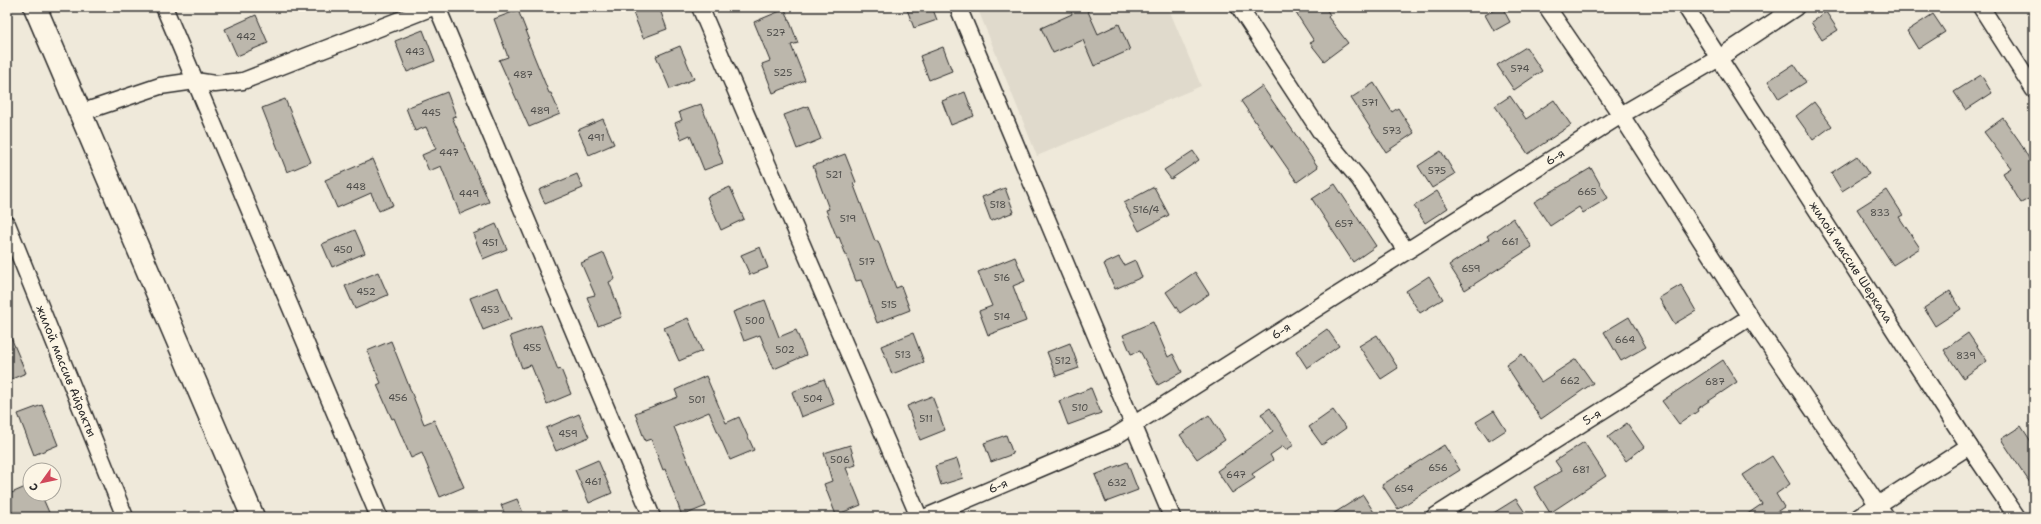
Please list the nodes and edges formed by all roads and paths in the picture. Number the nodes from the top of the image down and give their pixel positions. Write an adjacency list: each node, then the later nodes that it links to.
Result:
1 (35, 7): 15 (main road)
2 (164, 7): 13 (street)
3 (433, 7): 13 (street)
4 (437, 7): 26 (street)
5 (700, 7): 27 (street)
6 (958, 7): 20 (street)
7 (1239, 7): 18 (street)
8 (1547, 7): 16 (street)
9 (1686, 7): 12 (street, жилой массив Шеркала)
10 (1796, 7): 12 (street, 6-я)
11 (1981, 7): 14 (street)
12 (1719, 58): 16 (street, 6-я); 21 (street, жилой массив Шеркала)
13 (195, 81): 15 (street); 25 (street)
14 (2034, 90)
15 (80, 113): 24 (main road)
16 (1621, 114): 18 (street, 6-я); 19 (street)
17 (7, 224): 23 (street, жилой массив Айракты)
18 (1406, 251): 20 (street, 6-я)
19 (1750, 317): 22 (street); 30 (street, 5-я)
20 (1133, 425): 28 (street, 6-я); 29 (street)
21 (1969, 446): 22 (street); 32 (street, жилой массив Шеркала)
22 (1882, 511): 31 (street)
23 (125, 517)
24 (253, 517)
25 (379, 517)
26 (652, 517)
27 (919, 517)
28 (926, 517)
29 (1172, 517)
30 (1434, 517)
31 (1859, 517)
32 (2017, 517)

